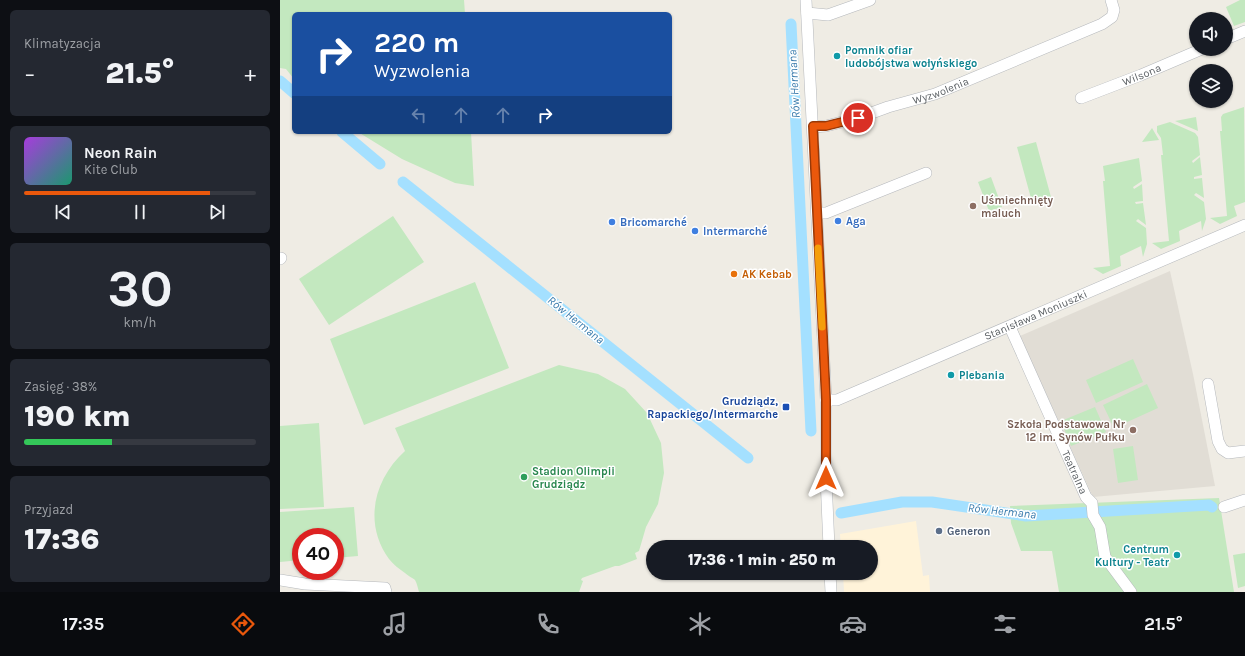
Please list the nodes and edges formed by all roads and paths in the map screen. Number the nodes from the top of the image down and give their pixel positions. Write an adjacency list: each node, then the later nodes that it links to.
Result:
1 (806, 0): 4 (street)
2 (870, 0): 4 (street)
3 (1111, 0): 9 (street, Wyzwolenia)
4 (807, 13): 9 (street)
5 (1245, 31): 6 (street)
6 (1233, 36)
7 (1189, 55): 8 (street, Wilsona)
8 (1080, 98)
9 (813, 126): 11 (street)
10 (926, 173): 11 (street)
11 (817, 214): 15 (street)
12 (1245, 225): 13 (street, Stanisława Moniuszki)
13 (1010, 327): 15 (street, Stanisława Moniuszki); 24 (street, Teatralna)
14 (1208, 384): 16 (street)
15 (826, 400): 19 (street)
16 (1245, 450)
17 (1245, 500): 18 (street)
18 (1224, 507)
19 (829, 540)
20 (280, 580): 22 (street)
21 (830, 580): 23 (street)
22 (386, 592)
23 (831, 592)
24 (1131, 592)

